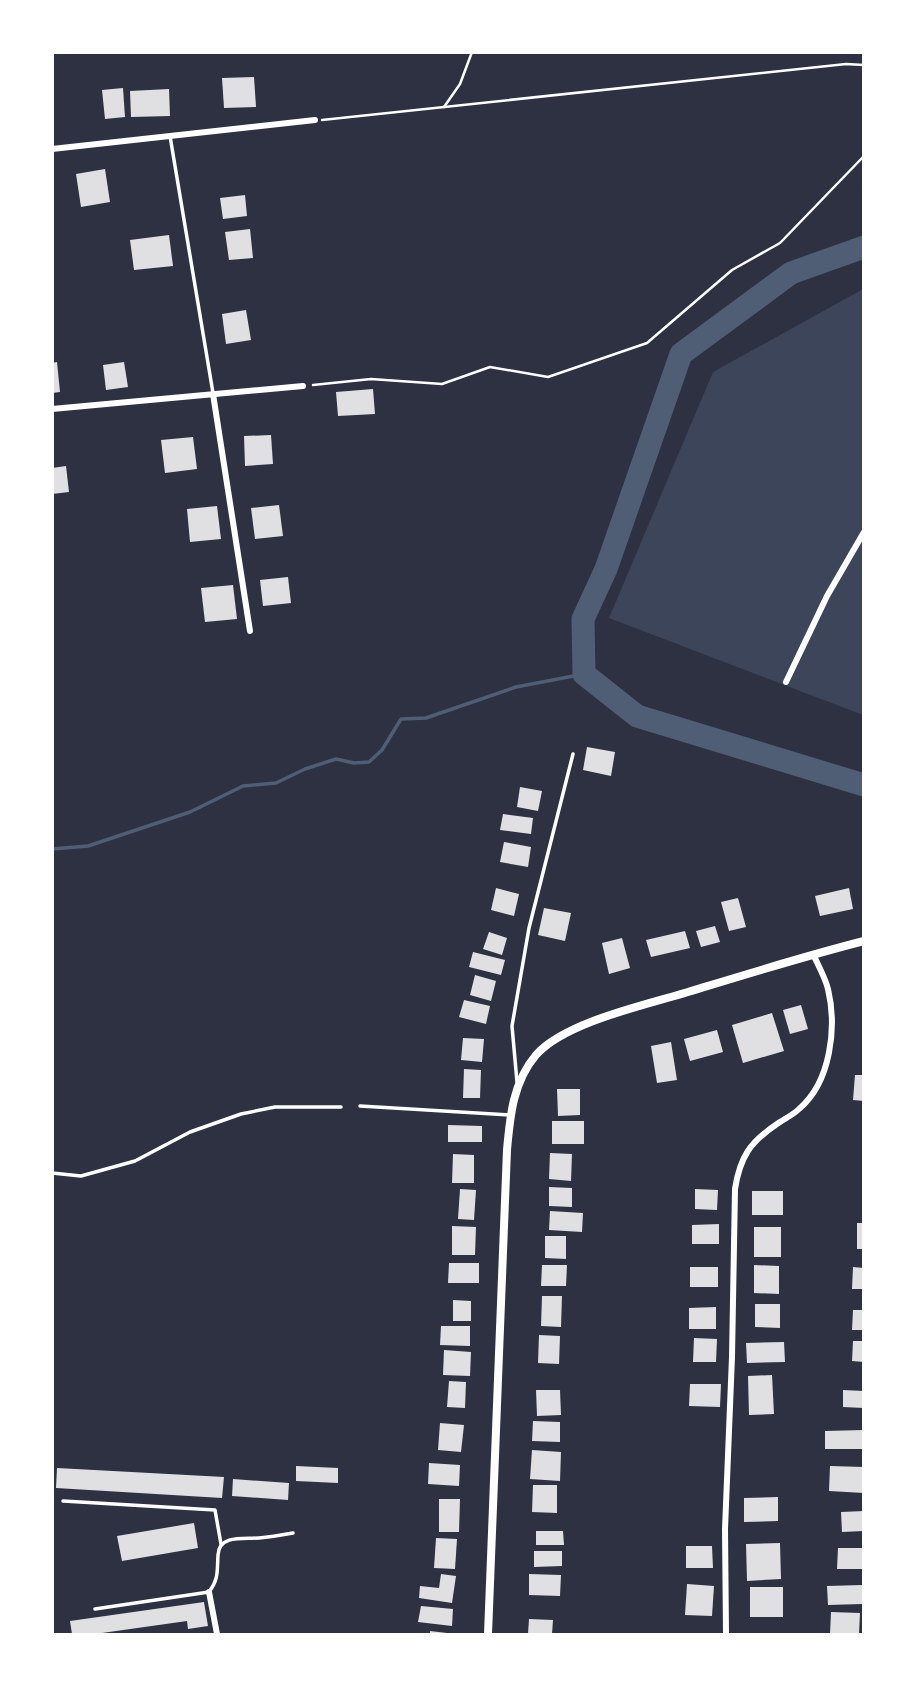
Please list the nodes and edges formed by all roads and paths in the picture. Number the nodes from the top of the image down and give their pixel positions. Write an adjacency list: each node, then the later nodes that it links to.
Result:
1 (472, 52): 3 (path)
2 (863, 65): 3 (path)
3 (444, 107): 4 (path)
4 (315, 120): 5 (street)
5 (170, 136): 6 (street); 9 (lane)
6 (52, 149)
7 (863, 156): 8 (path)
8 (303, 386): 9 (street)
9 (213, 394): 10 (street); 12 (street)
10 (52, 409)
11 (863, 532): 13 (street)
12 (250, 631)
13 (786, 681)
14 (573, 754): 17 (lane)
15 (863, 941): 16 (street)
16 (813, 954): 17 (street); 29 (street)
17 (518, 1084): 20 (street)
18 (359, 1106): 20 (lane)
19 (341, 1107): 21 (lane)
20 (510, 1115): 28 (street)
21 (52, 1173)
22 (63, 1501): 24 (lane)
23 (293, 1533): 24 (lane)
24 (221, 1544): 25 (lane)
25 (209, 1592): 26 (lane); 27 (street)
26 (94, 1609)
27 (217, 1634)
28 (488, 1634)
29 (726, 1634)

